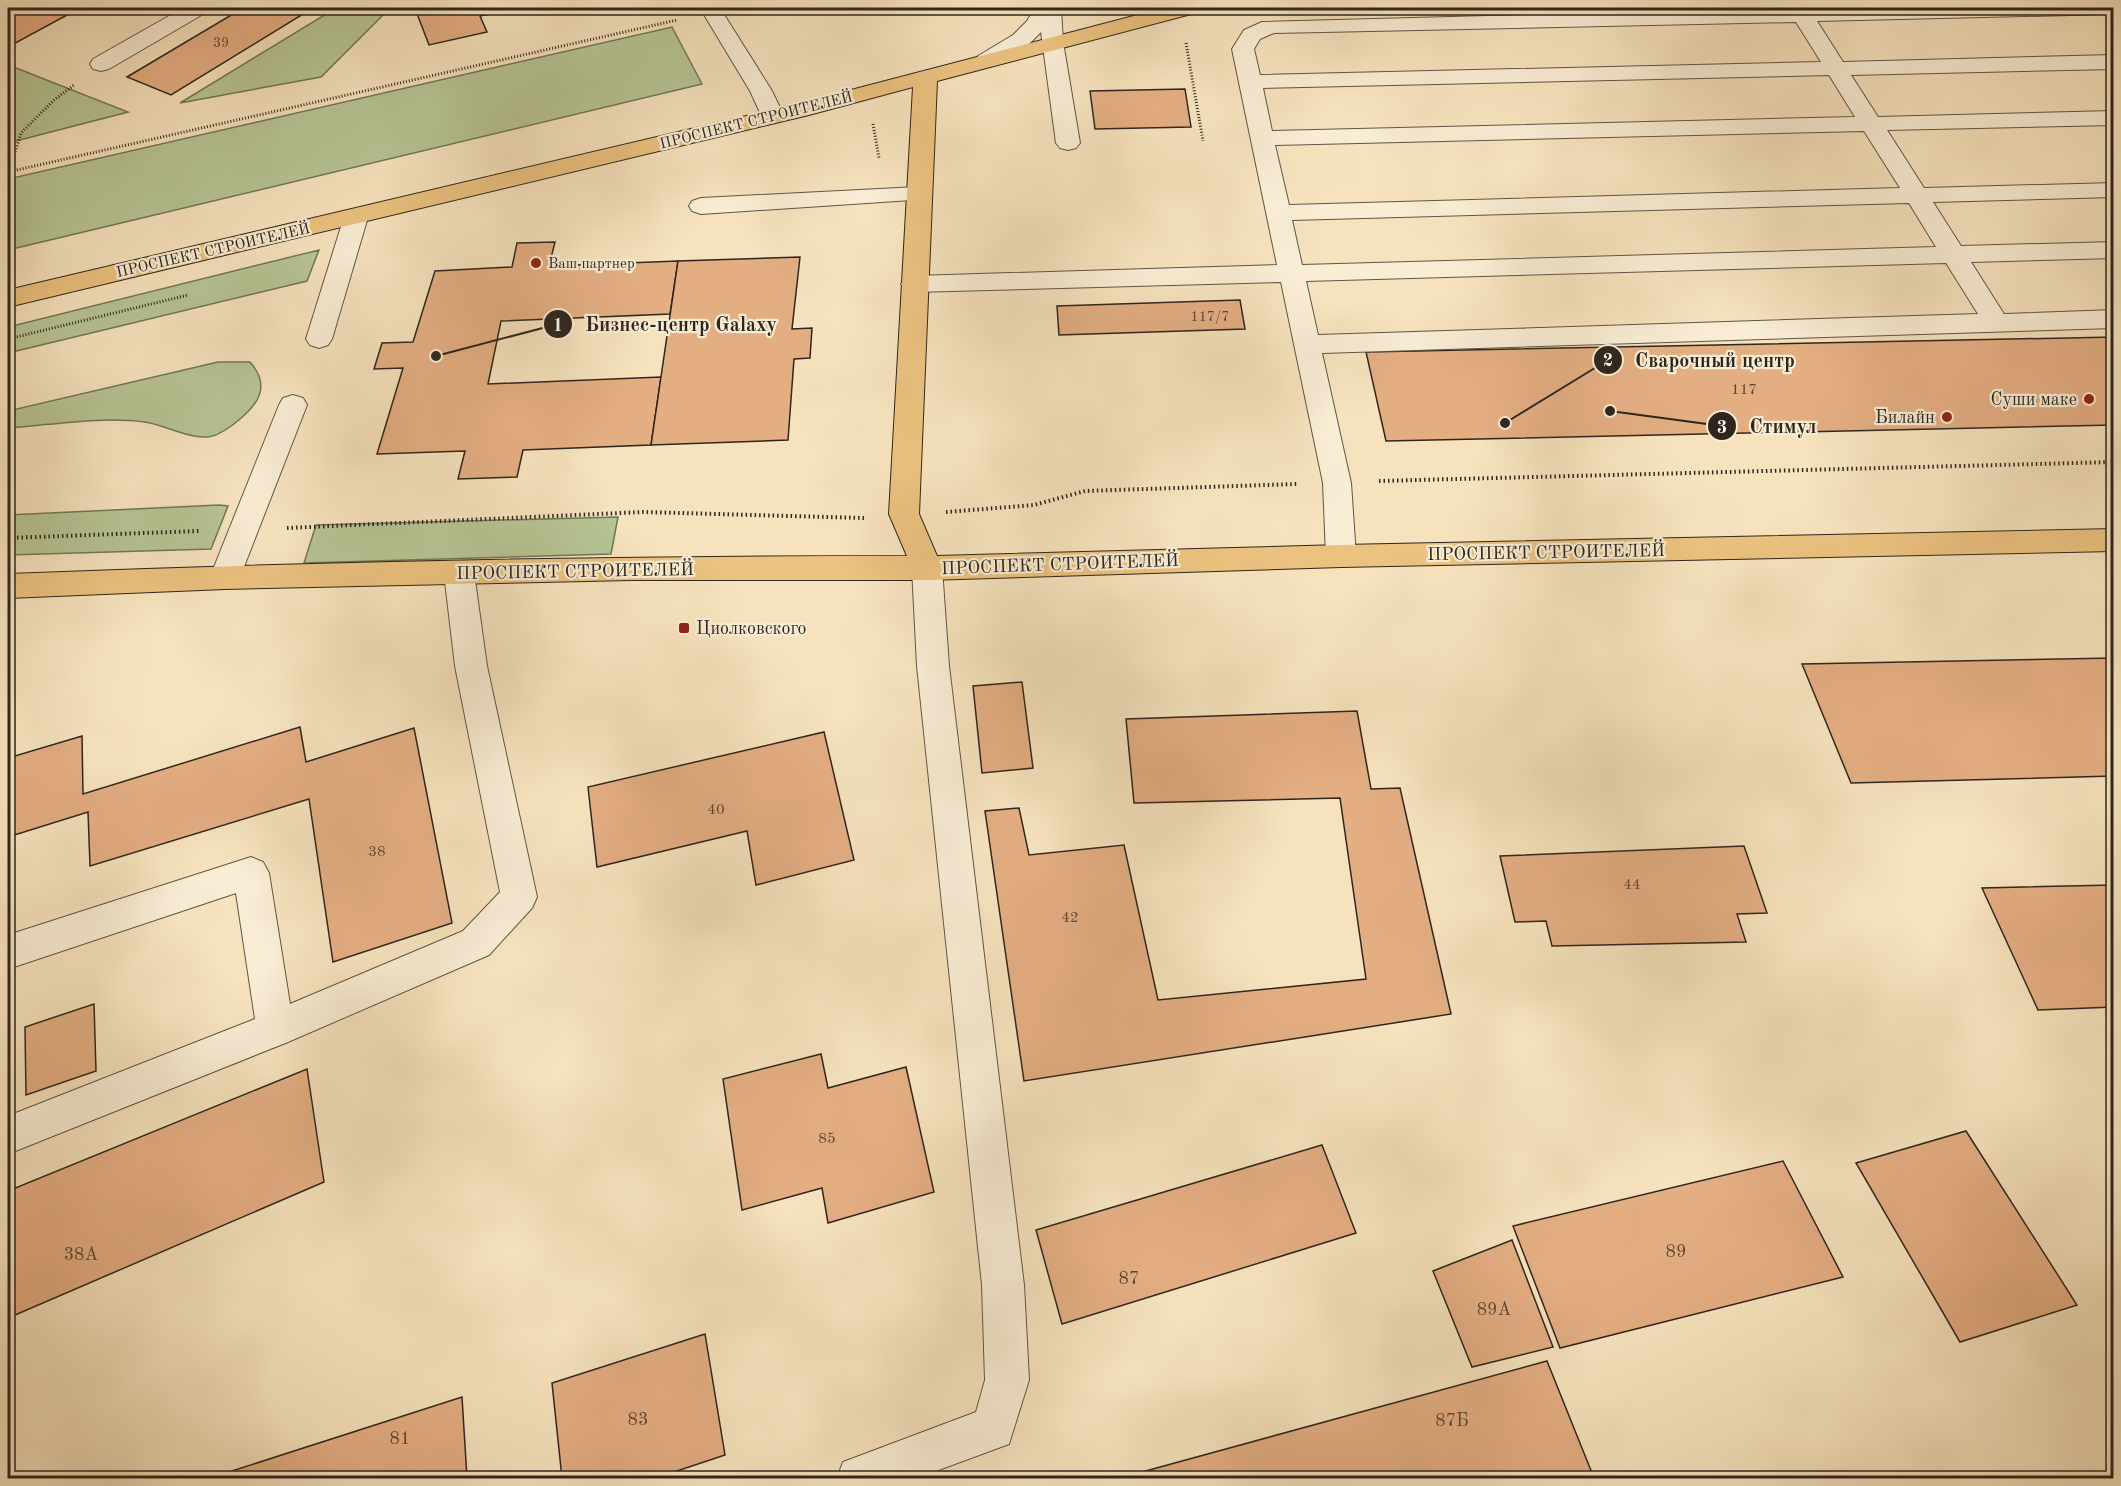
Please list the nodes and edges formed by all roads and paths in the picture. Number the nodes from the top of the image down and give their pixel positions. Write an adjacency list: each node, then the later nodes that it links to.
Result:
1 (197, 8): 14 (street)
2 (1045, 8): 12 (street)
3 (1050, 8): 10 (street)
4 (1132, 8): 7 (street)
5 (2112, 9): 8 (street)
6 (711, 10): 18 (street); 24 (path)
7 (1178, 10): 10 (main road, ПРОСПЕКТ СТРОИТЕЛЕЙ)
8 (1800, 11): 9 (street); 15 (street)
9 (1545, 14): 17 (street)
10 (1052, 42): 12 (main road, ПРОСПЕКТ СТРОИТЕЛЕЙ); 23 (street)
11 (1176, 45): 22 (path)
12 (986, 61): 16 (main road, ПРОСПЕКТ СТРОИТЕЛЕЙ)
13 (2114, 62): 15 (street)
14 (101, 63): 24 (path)
15 (1836, 68): 17 (street); 20 (street)
16 (926, 78): 18 (main road, ПРОСПЕКТ СТРОИТЕЛЕЙ); 26 (main road)
17 (1250, 82): 21 (street)
18 (772, 116): 30 (main road, ПРОСПЕКТ СТРОИТЕЛЕЙ)
19 (2114, 118): 20 (street)
20 (1871, 124): 21 (street); 27 (street)
21 (1263, 138): 29 (street)
22 (1203, 141)
23 (1068, 143)
24 (8, 172)
25 (2114, 190): 27 (street)
26 (918, 194): 28 (street); 34 (main road)
27 (1917, 196): 29 (street); 32 (street)
28 (701, 206)
29 (1279, 213): 33 (street)
30 (356, 217): 36 (main road, ПРОСПЕКТ СТРОИТЕЛЕЙ); 40 (street)
31 (2114, 250): 32 (street)
32 (1954, 255): 33 (street); 38 (street)
33 (1292, 274): 34 (street); 41 (street)
34 (914, 284): 47 (main road)
35 (193, 294): 39 (path)
36 (8, 298)
37 (2114, 319): 38 (street)
38 (1997, 323): 41 (street)
39 (8, 339)
40 (319, 339)
41 (1307, 344): 44 (street)
42 (293, 405): 48 (street)
43 (2114, 462): 44 (path)
44 (1337, 483): 46 (path); 51 (street)
45 (944, 504): 46 (path)
46 (949, 512): 47 (path)
47 (904, 514): 48 (path); 52 (main road)
48 (243, 530): 49 (path); 54 (street)
49 (8, 538)
50 (2114, 540): 51 (main road, ПРОСПЕКТ СТРОИТЕЛЕЙ)
51 (1341, 556): 52 (main road, ПРОСПЕКТ СТРОИТЕЛЕЙ)
52 (927, 568): 53 (main road, ПРОСПЕКТ СТРОИТЕЛЕЙ); 59 (street)
53 (459, 573): 54 (main road, ПРОСПЕКТ СТРОИТЕЛЕЙ); 57 (street)
54 (225, 577): 55 (main road, ПРОСПЕКТ СТРОИТЕЛЕЙ)
55 (8, 586)
56 (8, 952): 57 (street)
57 (275, 1029): 58 (street)
58 (8, 1135)
59 (859, 1479)

